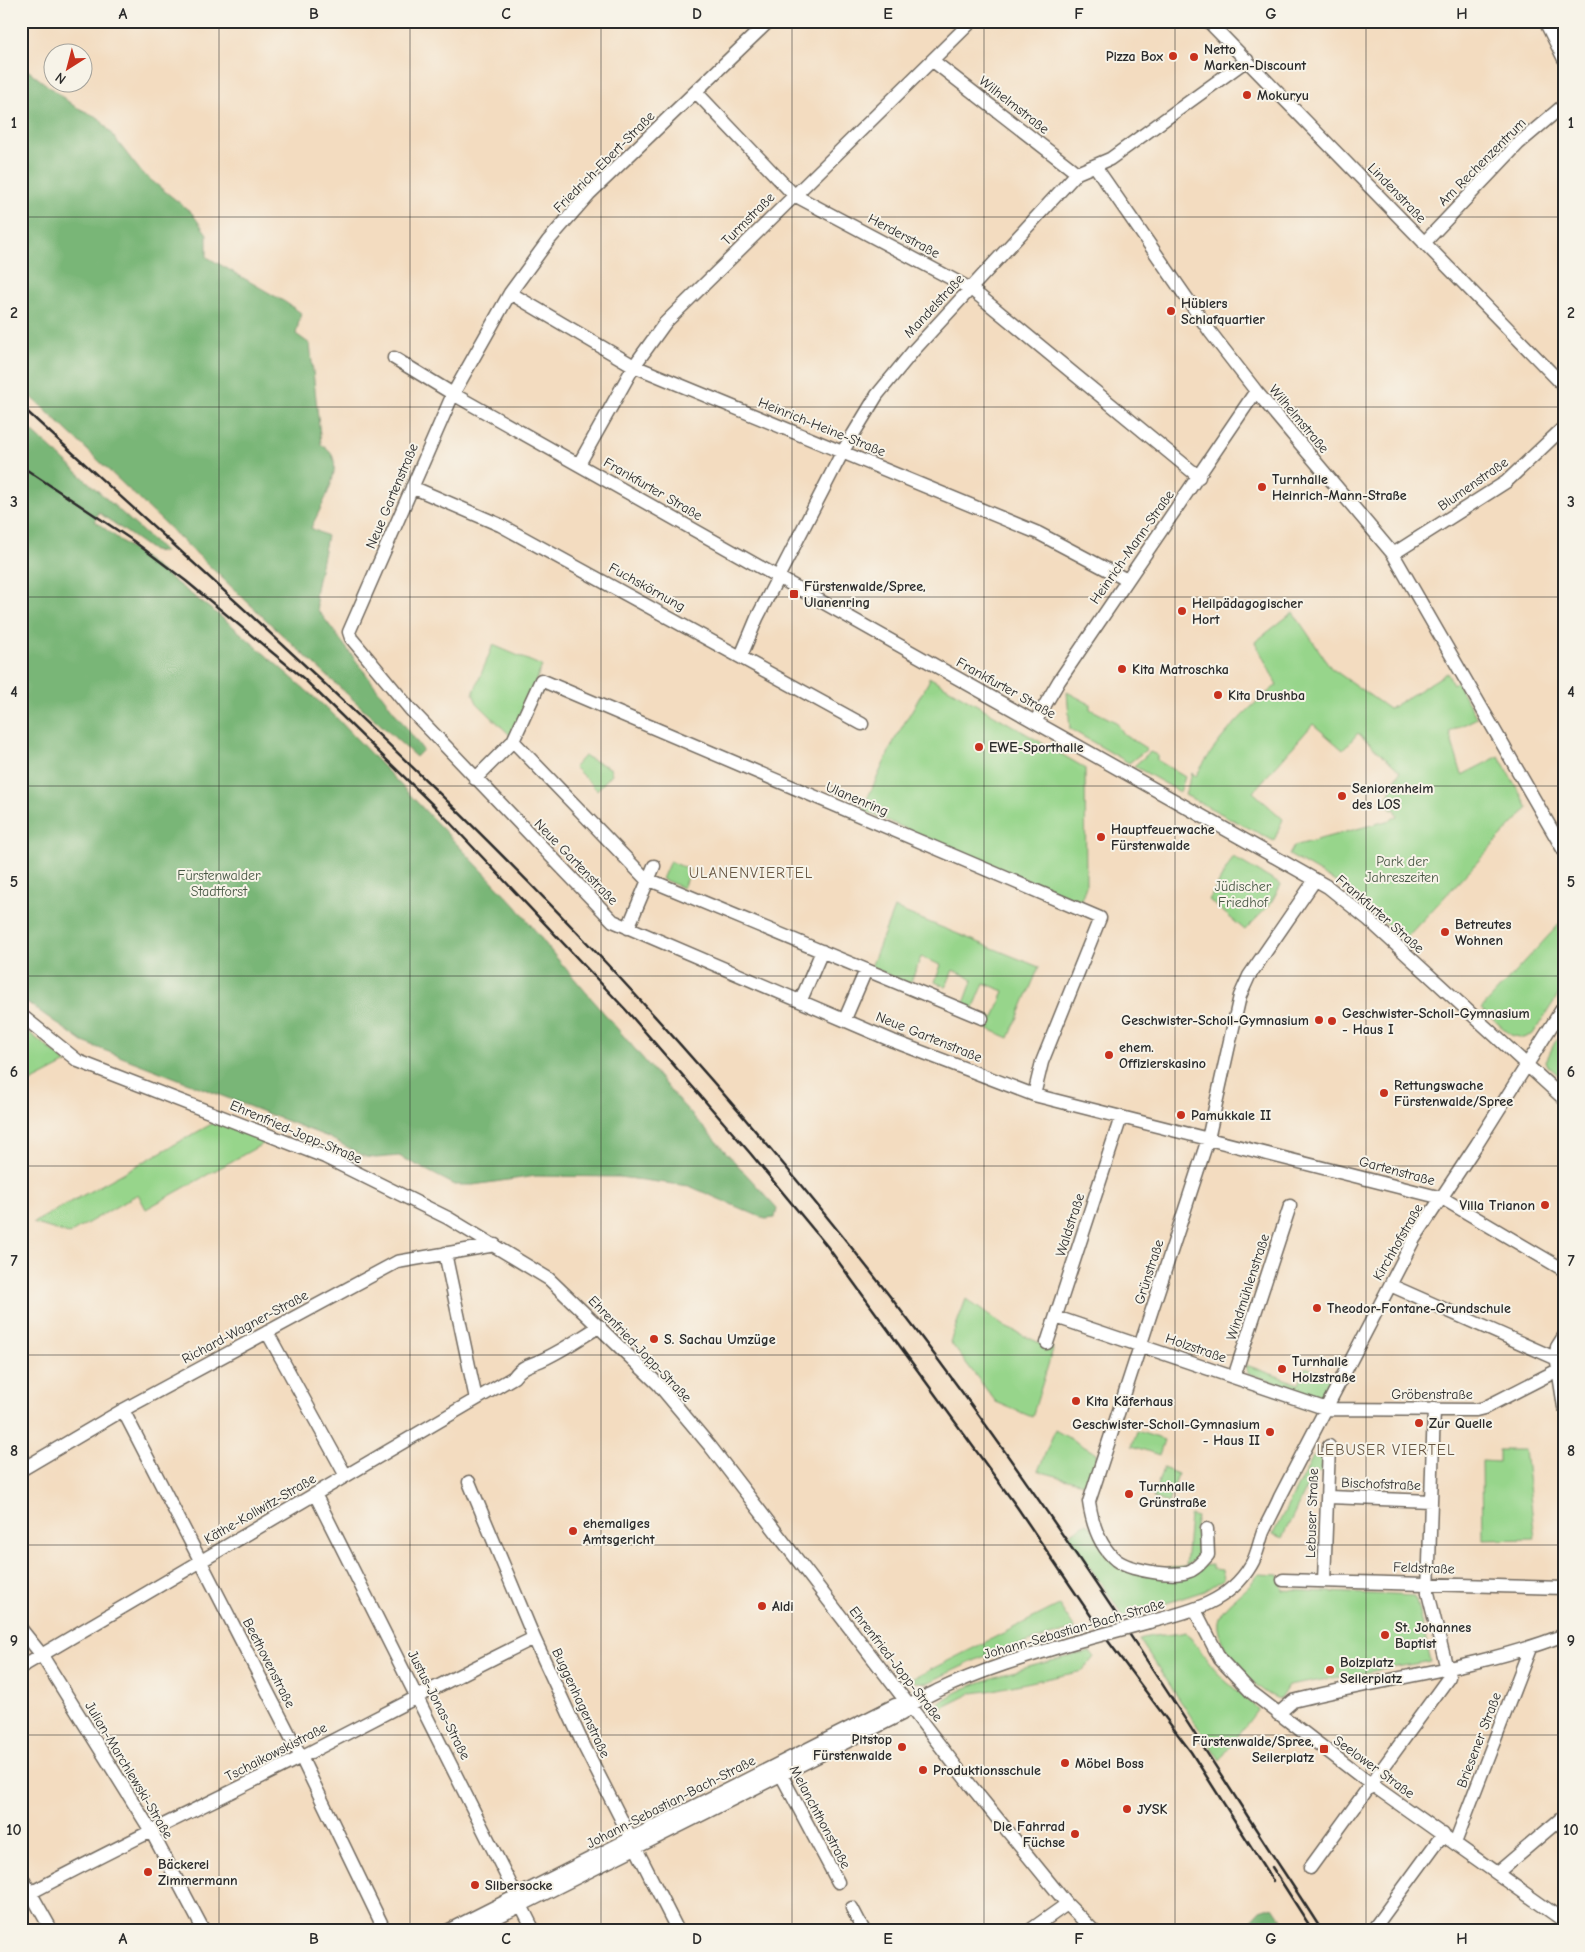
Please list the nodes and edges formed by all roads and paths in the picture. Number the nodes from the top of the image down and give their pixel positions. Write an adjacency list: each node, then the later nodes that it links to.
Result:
1 (769, 21): 8 (street, Friedrich-Ebert-Straße)
2 (972, 21): 7 (street, Turmstraße)
3 (1545, 21): 6 (street)
4 (1213, 23): 5 (street, Lindenstraße)
5 (1247, 60): 10 (street, Mandelstraße); 13 (street, Lindenstraße)
6 (1564, 60)
7 (932, 61): 11 (street, Wilhelmstraße); 12 (street, Turmstraße)
8 (696, 92): 12 (street, Herderstraße); 15 (street, Friedrich-Ebert-Straße)
9 (1564, 105): 13 (street, Am Rechenzentrum)
10 (1095, 166): 11 (street, Mandelstraße); 19 (street, Wilhelmstraße)
11 (1077, 173): 14 (street, Mandelstraße)
12 (794, 195): 14 (street, Herderstraße); 17 (street, Turmstraße)
13 (1424, 243): 18 (street, Lindenstraße)
14 (970, 289): 22 (street, Mandelstraße); 24 (street, Herderstraße)
15 (510, 293): 17 (street, Heinrich-Heine-Straße); 20 (street, Friedrich-Ebert-Straße)
16 (394, 358): 20 (street, Frankfurter Straße)
17 (634, 366): 22 (street, Heinrich-Heine-Straße); 23 (street, Turmstraße)
18 (1564, 386)
19 (1256, 391): 24 (street, Heinrich-Mann-Straße); 26 (street, Wilhelmstraße)
20 (453, 394): 23 (street, Frankfurter Straße); 25 (street, Neue Gartenstraße)
21 (1564, 427): 26 (street, Blumenstraße)
22 (842, 451): 27 (street, Mandelstraße); 28 (street, Heinrich-Heine-Straße)
23 (579, 464): 27 (street, Frankfurter Straße)
24 (1199, 477): 28 (street, Heinrich-Mann-Straße)
25 (412, 488): 29 (street, Fuchskörnung); 33 (street, Neue Gartenstraße)
26 (1393, 554): 34 (street, Wilhelmstraße)
27 (779, 578): 29 (street, Mandelstraße); 30 (street, Frankfurter Straße)
28 (1127, 580): 30 (street, Heinrich-Mann-Straße)
29 (741, 656): 31 (street, Fuchskörnung)
30 (1035, 722): 37 (street, Frankfurter Straße)
31 (862, 724)
32 (513, 741): 33 (street, Ulanenring); 36 (street); 48 (street, Ulanenring)
33 (475, 779): 38 (street, Neue Gartenstraße)
34 (1564, 851)
35 (654, 866): 36 (street)
36 (649, 879): 38 (street); 39 (street)
37 (1315, 880): 46 (street, Frankfurter Straße); 50 (street, Grünstraße)
38 (628, 928): 41 (street, Neue Gartenstraße)
39 (822, 951): 40 (street); 41 (street)
40 (866, 970): 44 (street); 45 (street)
41 (801, 1000): 45 (street, Neue Gartenstraße)
42 (1564, 1006): 46 (street, Kirchhofstraße)
43 (21, 1015): 53 (street, Ehrenfried-Jopp-Straße)
44 (982, 1018)
45 (845, 1019): 48 (street, Neue Gartenstraße)
46 (1526, 1065): 47 (street, Frankfurter Straße); 51 (street, Kirchhofstraße)
47 (1562, 1094)
48 (1034, 1095): 49 (street, Neue Gartenstraße)
49 (1122, 1117): 50 (street, Neue Gartenstraße); 57 (street, Waldstraße)
50 (1208, 1139): 51 (street, Gartenstraße); 62 (street, Grünstraße)
51 (1442, 1198): 55 (street, Gartenstraße); 56 (street, Kirchhofstraße)
52 (1290, 1206): 64 (street, Windmühlenstraße)
53 (495, 1245): 54 (street, Richard-Wagner-Straße); 58 (street, Ehrenfried-Jopp-Straße)
54 (445, 1253): 59 (street, Richard-Wagner-Straße); 65 (street)
55 (1564, 1270)
56 (1390, 1285): 63 (street); 67 (street, Kirchhofstraße)
57 (1056, 1317): 61 (street, Waldstraße); 62 (street, Holzstraße)
58 (600, 1326): 65 (street, Käthe-Kollwitz-Straße); 92 (street, Ehrenfried-Jopp-Straße)
59 (267, 1332): 69 (street, Richard-Wagner-Straße); 72 (street)
60 (1564, 1336): 63 (street)
61 (1047, 1342)
62 (1141, 1345): 64 (street, Holzstraße); 77 (street, Grünstraße)
63 (1558, 1364): 66 (street); 68 (street, Gröbenstraße)
64 (1234, 1377): 67 (street, Holzstraße)
65 (476, 1399): 72 (street, Käthe-Kollwitz-Straße)
66 (1564, 1407)
67 (1327, 1409): 68 (street, Gröbenstraße); 83 (street, Kirchhofstraße)
68 (1434, 1409): 76 (street)
69 (123, 1410): 71 (street, Richard-Wagner-Straße); 78 (street, Beethovenstraße)
70 (1329, 1446): 75 (street, Lebuser Straße)
71 (21, 1470)
72 (346, 1476): 74 (street, Käthe-Kollwitz-Straße)
73 (469, 1482): 86 (street, Buggenhagenstraße)
74 (315, 1494): 78 (street, Käthe-Kollwitz-Straße); 91 (street, Justus-Jonas-Straße)
75 (1328, 1497): 76 (street, Bischofstraße); 80 (street, Lebuser Straße)
76 (1431, 1501): 81 (street)
77 (1208, 1529)
78 (200, 1561): 88 (street, Käthe-Kollwitz-Straße); 94 (street, Beethovenstraße)
79 (1283, 1580): 80 (street, Feldstraße)
80 (1324, 1580): 81 (street, Feldstraße)
81 (1428, 1583): 82 (street, Feldstraße); 90 (street)
82 (1564, 1588)
83 (1194, 1610): 92 (street, Johann-Sebastian-Bach-Straße, bridge); 93 (street, Seelower Straße)
84 (21, 1628): 88 (street, Julian-Marchlewski-Straße)
85 (1564, 1635): 87 (street)
86 (534, 1638): 91 (street, Tschaikowskistraße); 100 (street, Buggenhagenstraße)
87 (1530, 1648): 90 (street); 101 (street, Briesener Straße)
88 (41, 1654): 89 (street, Käthe-Kollwitz-Straße); 98 (street, Julian-Marchlewski-Straße)
89 (21, 1667)
90 (1447, 1669): 93 (street); 96 (street)
91 (418, 1695): 94 (street, Tschaikowskistraße); 107 (street, Justus-Jonas-Straße)
92 (908, 1706): 95 (street, Johann-Sebastian-Bach-Straße); 108 (street, Ehrenfried-Jopp-Straße)
93 (1278, 1714): 96 (street, Seelower Straße)
94 (300, 1757): 98 (street, Tschaikowskistraße); 113 (street, Beethovenstraße)
95 (779, 1770): 100 (street, Johann-Sebastian-Bach-Straße); 105 (street, Melanchthonstraße)
96 (1372, 1784): 99 (street, Seelower Straße); 102 (street)
97 (1564, 1816): 103 (street)
98 (151, 1831): 106 (street, Tschaikowskistraße); 112 (street, Julian-Marchlewski-Straße)
99 (1443, 1834): 101 (street, Seelower Straße); 121 (street)
100 (634, 1843): 107 (street, Johann-Sebastian-Bach-Straße); 117 (street, Buggenhagenstraße)
101 (1455, 1843): 103 (street, Seelower Straße)
102 (1310, 1868)
103 (1497, 1874): 110 (street, Seelower Straße)
104 (21, 1876): 106 (street)
105 (838, 1882)
106 (26, 1895): 111 (street)
107 (519, 1900): 114 (street, Johann-Sebastian-Bach-Straße); 115 (street, Johann-Sebastian-Bach-Straße); 116 (street, Justus-Jonas-Straße)
108 (1067, 1904): 119 (street); 120 (street, Ehrenfried-Jopp-Straße)
109 (852, 1908): 118 (street)
110 (1564, 1921)
111 (52, 1931)
112 (204, 1931)
113 (386, 1931)
114 (447, 1931)
115 (470, 1931)
116 (534, 1931)
117 (678, 1931)
118 (864, 1931)
119 (1029, 1931)
120 (1094, 1931)
121 (1372, 1931)

